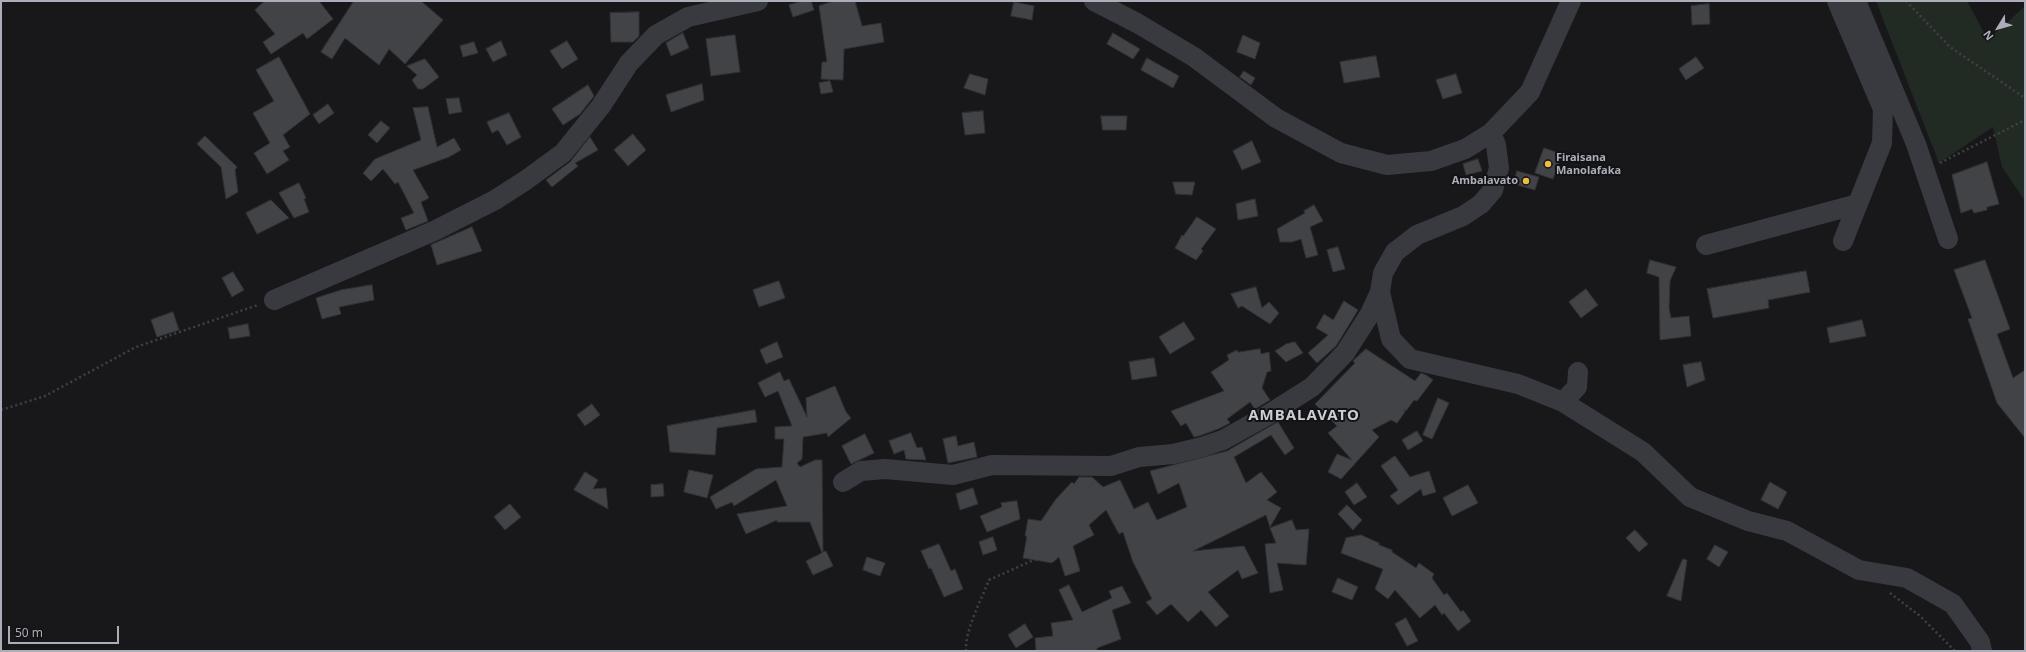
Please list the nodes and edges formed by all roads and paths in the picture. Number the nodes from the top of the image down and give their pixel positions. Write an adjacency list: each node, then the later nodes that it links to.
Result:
1 (758, 1): 16 (street)
2 (1094, 1): 9 (street)
3 (1571, 1): 9 (street)
4 (1837, 1): 11 (street)
5 (1856, 1): 10 (street)
6 (1906, 1): 7 (path)
7 (2025, 98)
8 (2025, 120): 10 (path)
9 (1491, 134): 15 (street)
10 (1925, 171): 12 (street)
11 (1858, 204): 13 (street); 14 (street)
12 (1948, 239)
13 (1843, 241)
14 (1706, 245)
15 (1380, 292): 18 (street); 20 (street)
16 (274, 300): 19 (path)
17 (1578, 372): 18 (street)
18 (1563, 402): 25 (street)
19 (1, 410)
20 (1104, 466): 21 (street); 23 (path)
21 (843, 482)
22 (1883, 588): 24 (path)
23 (966, 651)
24 (1955, 651)
25 (1982, 651)

